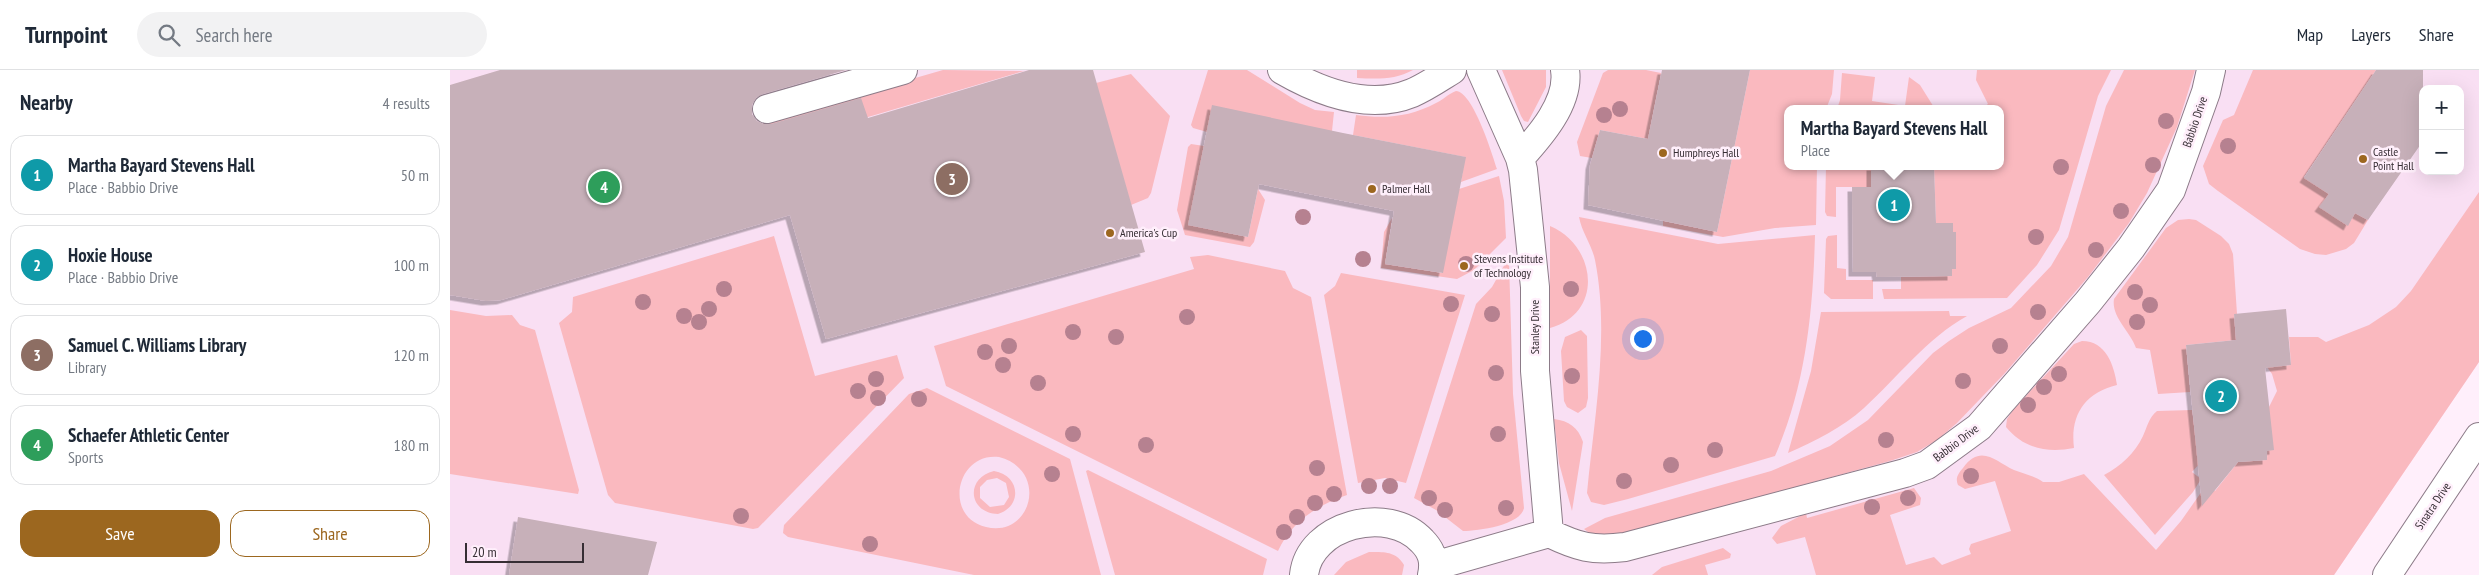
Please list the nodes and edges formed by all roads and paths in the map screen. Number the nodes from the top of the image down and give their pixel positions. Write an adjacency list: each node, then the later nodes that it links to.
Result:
1 (903, 70): 7 (street)
2 (1282, 70): 3 (street)
3 (1452, 70)
4 (1481, 70): 8 (street, Stanley Drive)
5 (1565, 70): 8 (street)
6 (2211, 70): 10 (street, Babbio Drive)
7 (767, 109)
8 (1520, 158): 10 (street, Stanley Drive)
9 (2479, 437): 13 (street, Sinatra Drive)
10 (1549, 533): 11 (street)
11 (1433, 570): 12 (street)
12 (1304, 575)
13 (2386, 575)

